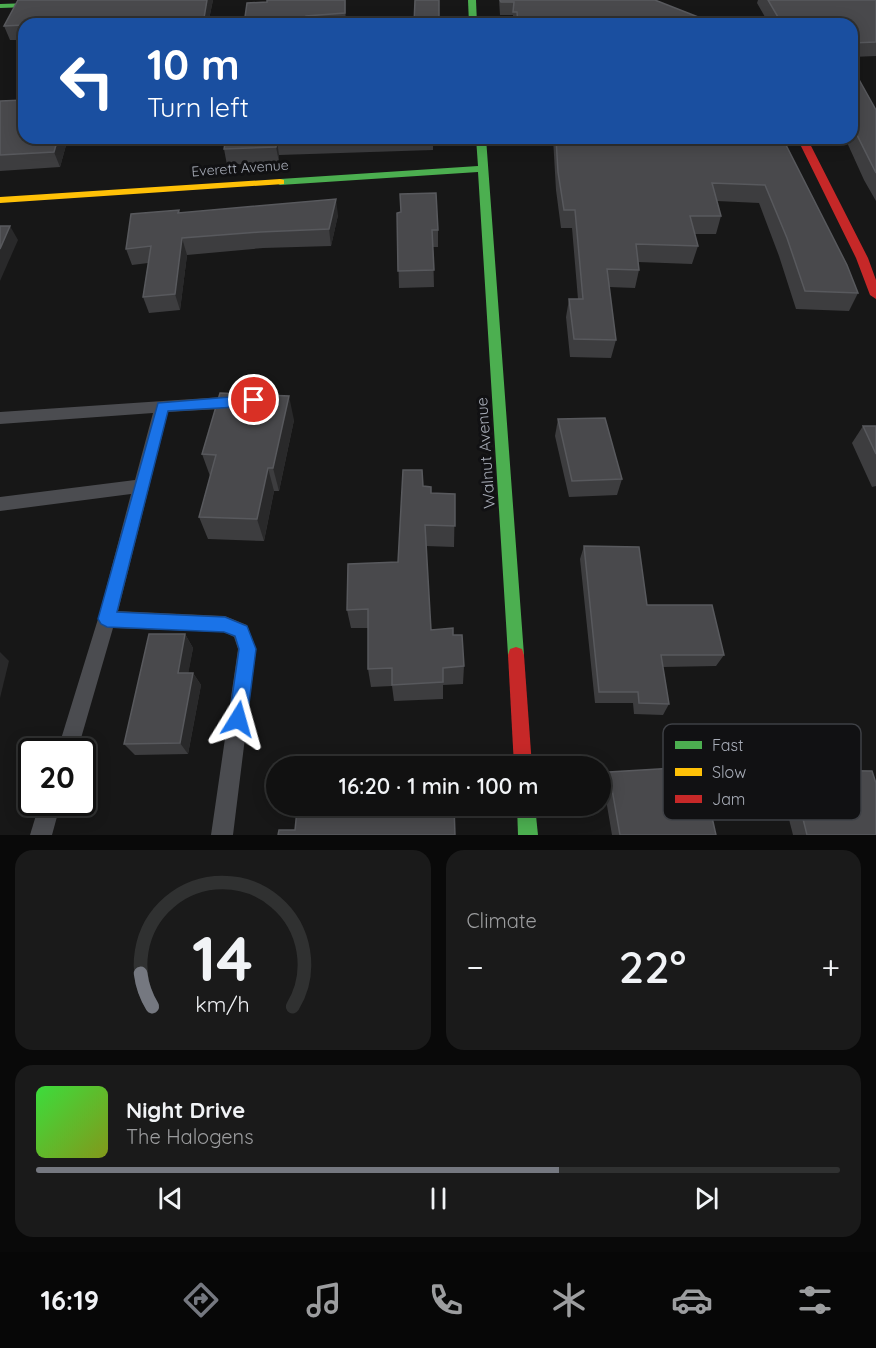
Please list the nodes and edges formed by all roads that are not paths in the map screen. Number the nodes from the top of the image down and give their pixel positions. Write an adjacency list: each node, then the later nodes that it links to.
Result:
1 (472, 0): 4 (street)
2 (71, 3): 3 (street)
3 (0, 6)
4 (473, 18)
5 (481, 144): 7 (street, Walnut Avenue)
6 (805, 144): 9 (street)
7 (483, 169): 8 (street, Everett Avenue); 17 (street, Walnut Avenue)
8 (0, 201)
9 (876, 295)
10 (254, 400): 11 (lane)
11 (162, 406): 12 (lane); 13 (lane)
12 (0, 418)
13 (143, 486): 14 (lane); 15 (lane)
14 (0, 504)
15 (107, 619): 16 (lane); 21 (lane)
16 (71, 738)
17 (522, 756)
18 (47, 816): 20 (lane)
19 (527, 816): 22 (street)
20 (41, 835)
21 (222, 835)
22 (528, 835)

